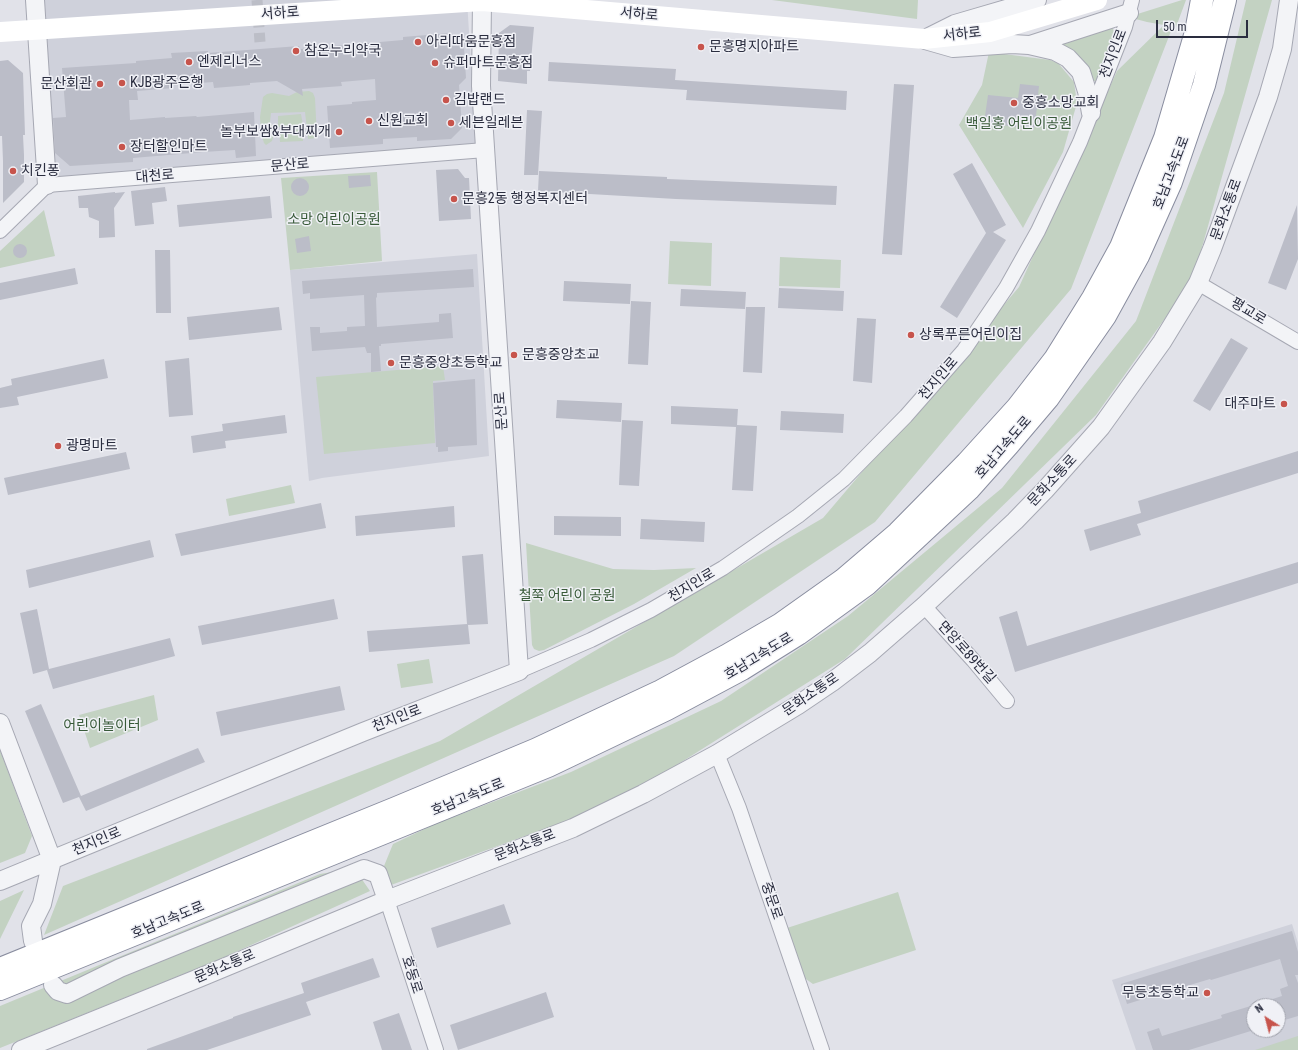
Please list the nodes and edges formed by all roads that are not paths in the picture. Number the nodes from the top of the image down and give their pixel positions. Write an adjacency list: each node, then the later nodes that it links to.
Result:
1 (35, 0): 10 (street)
2 (1037, 0): 12 (street)
3 (1097, 0): 12 (main road, 서하로)
4 (1195, 0): 20 (highway)
5 (1202, 0): 20 (highway, 호남고속도로)
6 (1225, 0): 33 (highway, 호남고속도로)
7 (1289, 0): 19 (street, 문화소통로)
8 (482, 1): 10 (main road, 서하로); 12 (main road, 서하로); 15 (street, 문산로)
9 (1131, 6): 13 (street); 14 (street, 천지인로)
10 (37, 30): 11 (main road, 서하로); 17 (street)
11 (0, 32)
12 (924, 39): 13 (street)
13 (1029, 45): 14 (street)
14 (1091, 113): 23 (street, 천지인로)
15 (485, 150): 16 (street, 문산로); 23 (street, 문산로)
16 (263, 168): 17 (street, 대천로)
17 (47, 185): 18 (street)
18 (0, 231)
19 (1198, 283): 21 (street, 평교로); 22 (street, 문화소통로)
20 (1093, 298): 31 (highway, 호남고속도로)
21 (1298, 342)
22 (924, 606): 24 (street, 면앙로89번길); 26 (street, 문화소통로)
23 (519, 671): 27 (street, 천지인로)
24 (1007, 701)
25 (0, 723): 27 (street)
26 (717, 754): 29 (street, 문화소통로); 36 (street, 중문로)
27 (52, 860): 28 (street, 천지인로); 30 (street)
28 (0, 881)
29 (387, 900): 32 (street); 34 (street, 문화소통로); 35 (street, 호동로)
30 (33, 941)
31 (0, 969)
32 (53, 985)
33 (0, 989)
34 (21, 1050)
35 (436, 1050)
36 (822, 1050)

